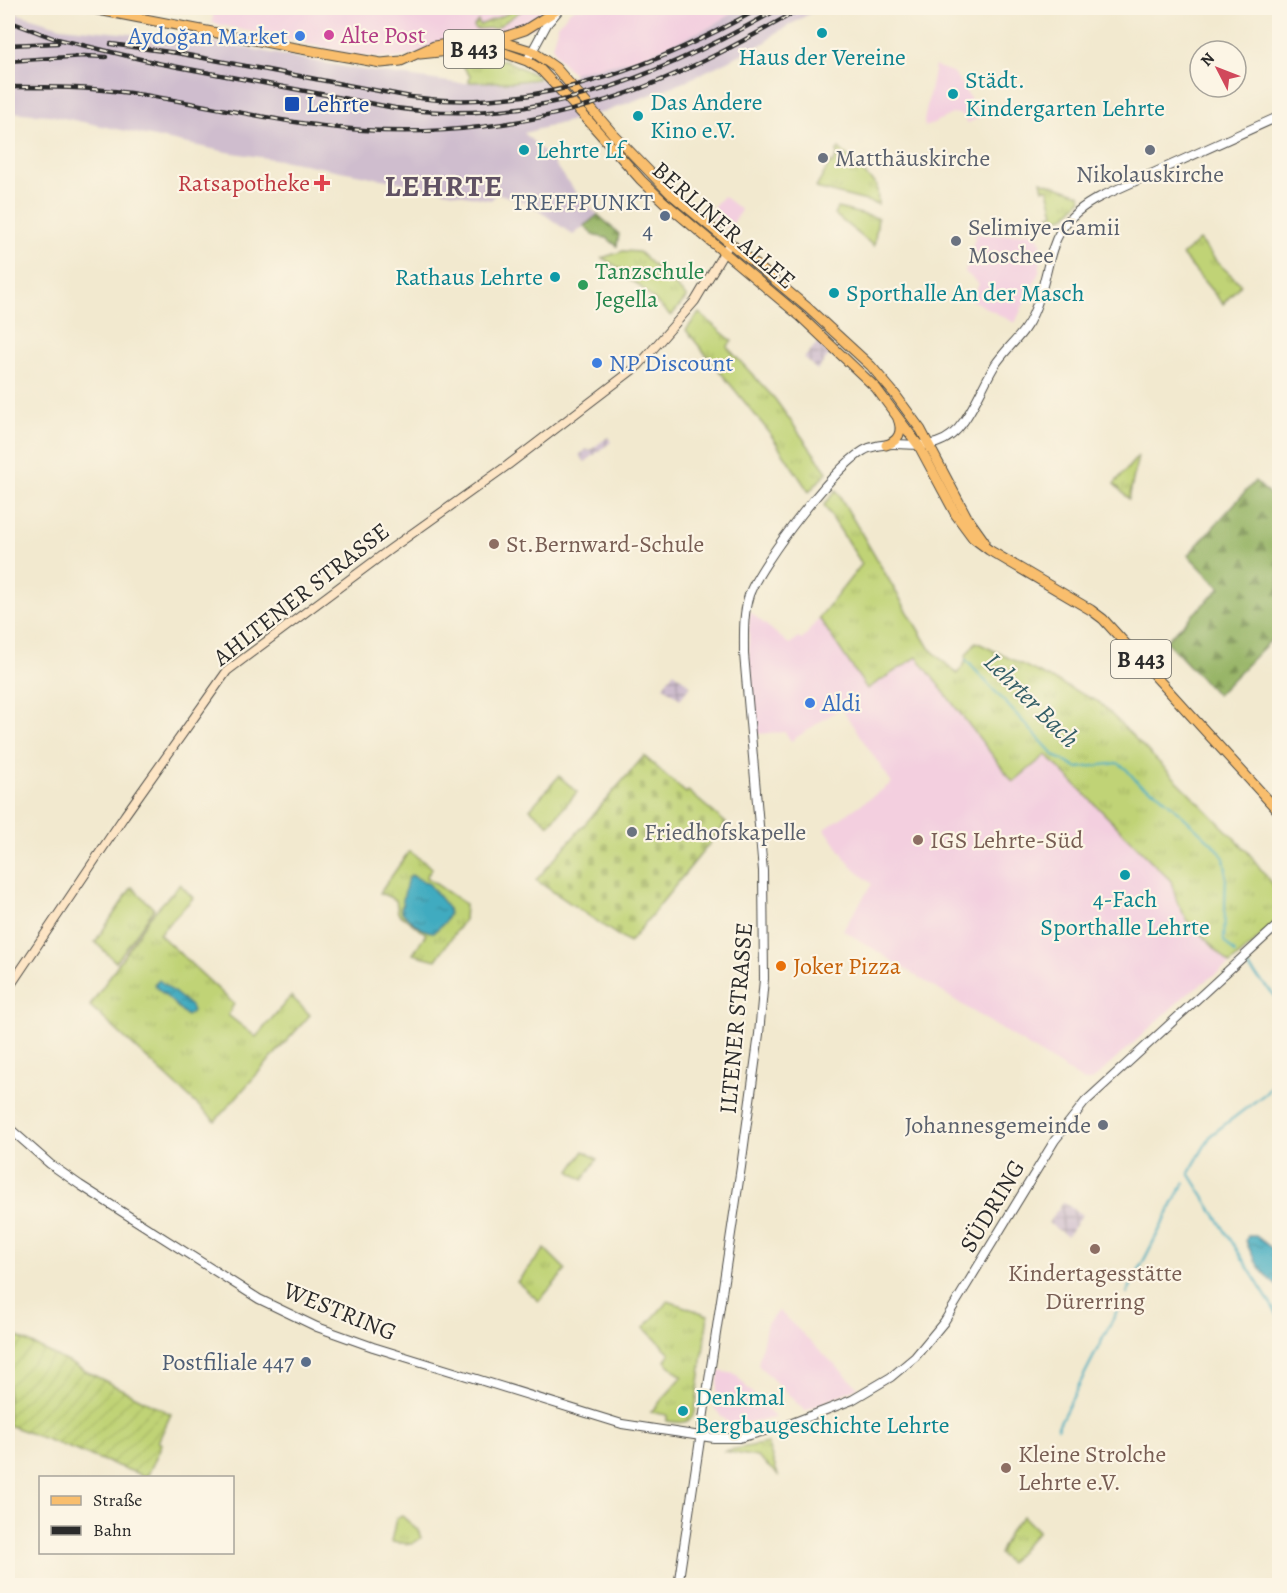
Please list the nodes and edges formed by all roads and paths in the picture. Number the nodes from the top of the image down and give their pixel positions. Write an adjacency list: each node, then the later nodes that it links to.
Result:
1 (88, 8): 5 (main road, B 443)
2 (561, 8): 3 (main road); 4 (street)
3 (489, 39): 4 (main road, B 443); 5 (main road, B 443)
4 (532, 51): 6 (street); 8 (main road, BERLINER ALLEE / B 443)
5 (420, 54): 6 (main road, BERLINER ALLEE / B 443)
6 (527, 61): 9 (main road, BERLINER ALLEE / B 443)
7 (1280, 116): 12 (street)
8 (729, 244): 9 (main road, AHLTENER STRASSE); 12 (main road, BERLINER ALLEE / B 443)
9 (723, 254): 10 (main road, BERLINER ALLEE / B 443); 17 (main road, AHLTENER STRASSE)
10 (892, 406): 11 (main road); 13 (main road, BERLINER ALLEE / B 443)
11 (886, 445): 13 (street, ILTENER STRASSE); 19 (street, ILTENER STRASSE)
12 (930, 445): 13 (street, ILTENER STRASSE); 14 (main road, B 443)
13 (920, 446): 14 (main road, B 443)
14 (1004, 559): 15 (main road, B 443)
15 (1280, 813)
16 (1280, 922): 19 (street, SÜDRING)
17 (8, 989)
18 (8, 1127): 19 (street, WESTRING)
19 (702, 1436): 20 (street, ILTENER STRASSE)
20 (678, 1586)

